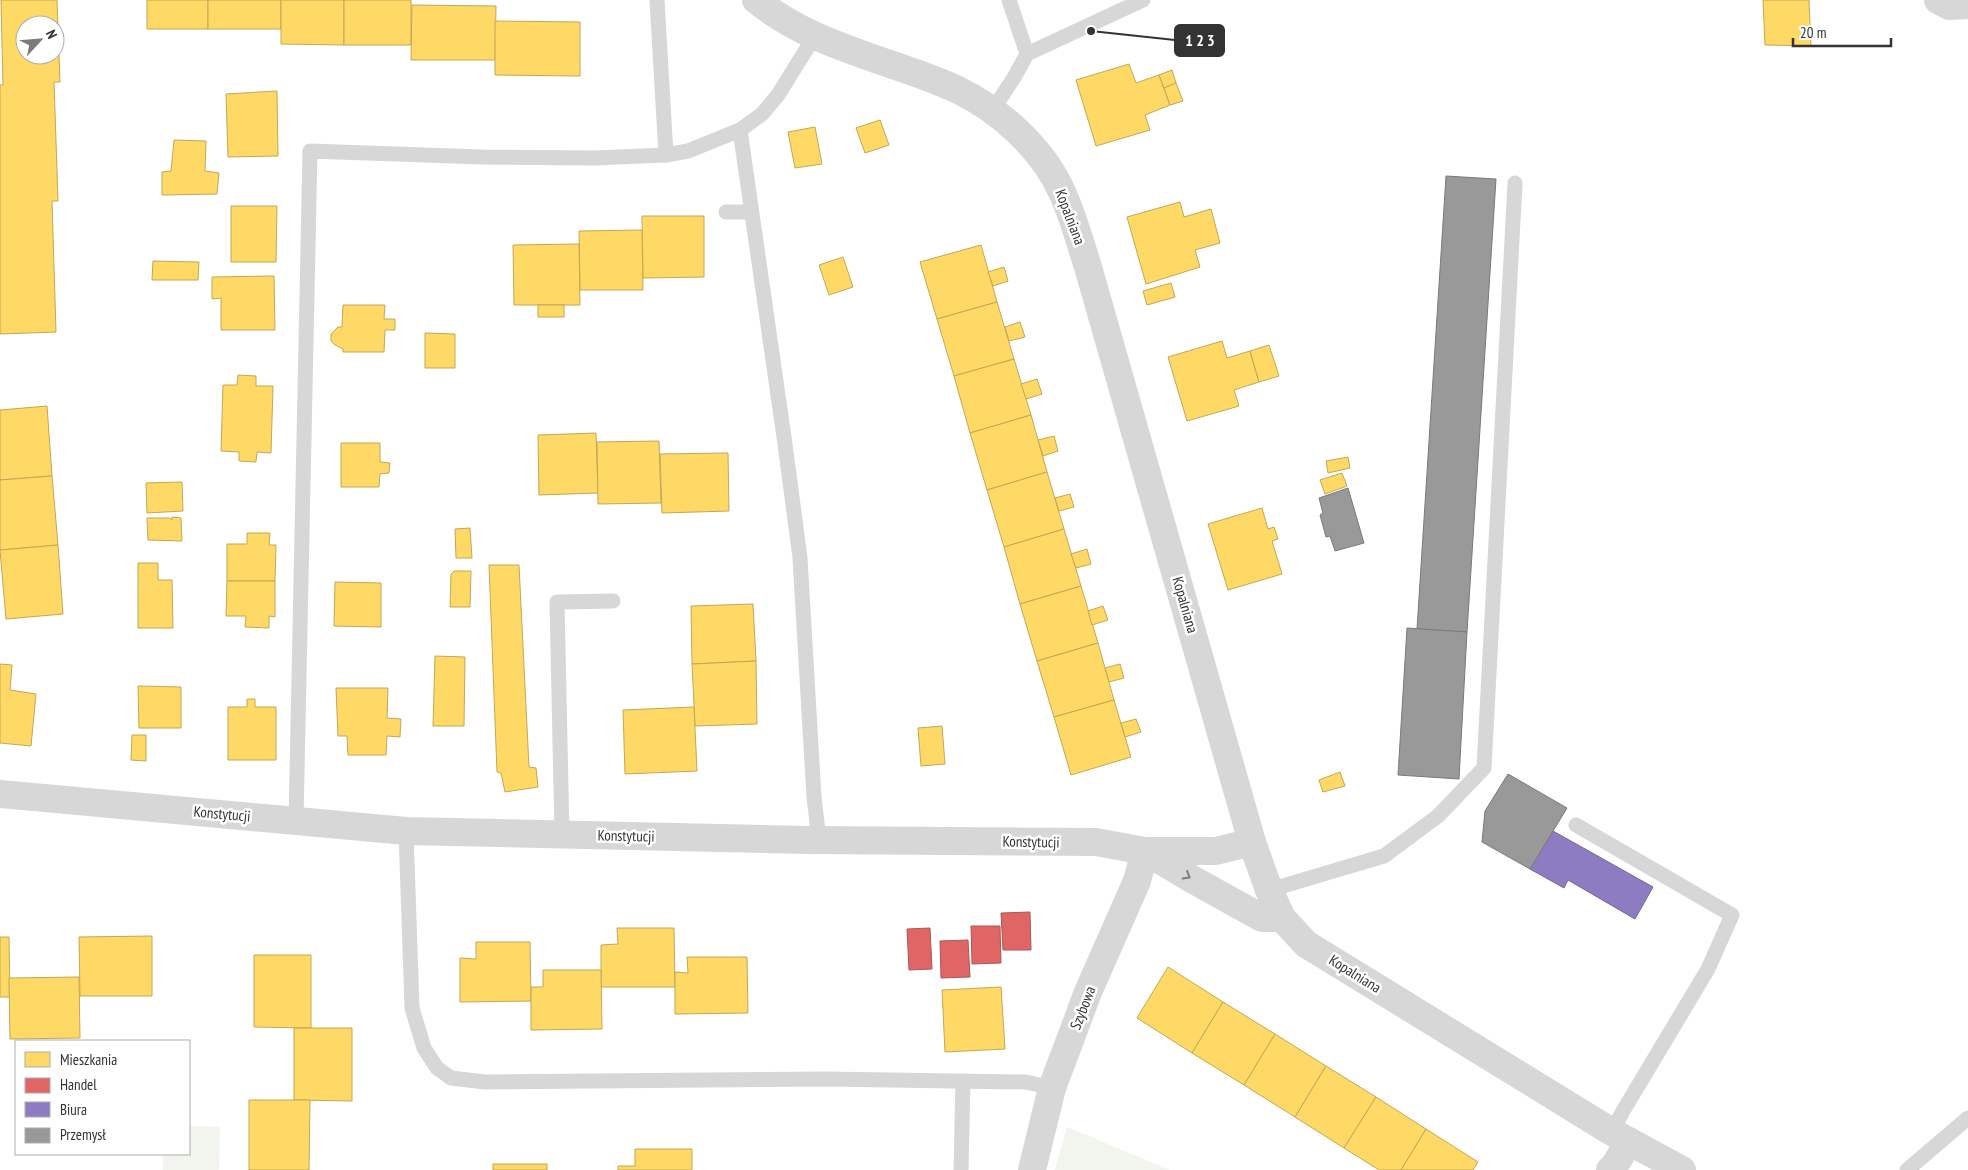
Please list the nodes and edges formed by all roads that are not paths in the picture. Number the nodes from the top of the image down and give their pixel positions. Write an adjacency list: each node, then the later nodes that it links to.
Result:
1 (657, 0): 11 (lane)
2 (756, 0): 7 (street, Kopalniana)
3 (1009, 0): 8 (lane)
4 (1143, 0): 8 (lane)
5 (1938, 0): 6 (street)
6 (1968, 5)
7 (814, 37): 9 (street, Kopalniana); 10 (lane)
8 (1027, 54): 9 (lane)
9 (992, 111): 22 (street, Kopalniana)
10 (740, 130): 11 (lane); 14 (lane)
11 (666, 155): 17 (lane)
12 (1515, 183): 24 (lane)
13 (726, 212): 14 (lane)
14 (751, 212): 21 (lane)
15 (613, 601): 20 (lane)
16 (0, 794): 17 (street, Konstytucji)
17 (296, 821): 19 (street, Konstytucji)
18 (1576, 825): 29 (lane)
19 (406, 831): 20 (street, Konstytucji); 26 (lane)
20 (562, 835): 21 (street, Konstytucji)
21 (819, 840): 23 (street, Konstytucji)
22 (1252, 842): 23 (street, Konstytucji); 24 (street, Kopalniana)
23 (1145, 850): 25 (street, one-way to 25); 27 (street, Szybowa)
24 (1269, 890): 25 (street, Kopalniana)
25 (1282, 918): 29 (street, Kopalniana)
26 (963, 1081): 27 (lane); 30 (lane)
27 (1052, 1088): 31 (street, Szybowa)
28 (1968, 1118): 34 (lane)
29 (1620, 1136): 32 (street); 33 (street, Kopalniana)
30 (961, 1170)
31 (1032, 1170)
32 (1610, 1170)
33 (1682, 1170)
34 (1907, 1170)

